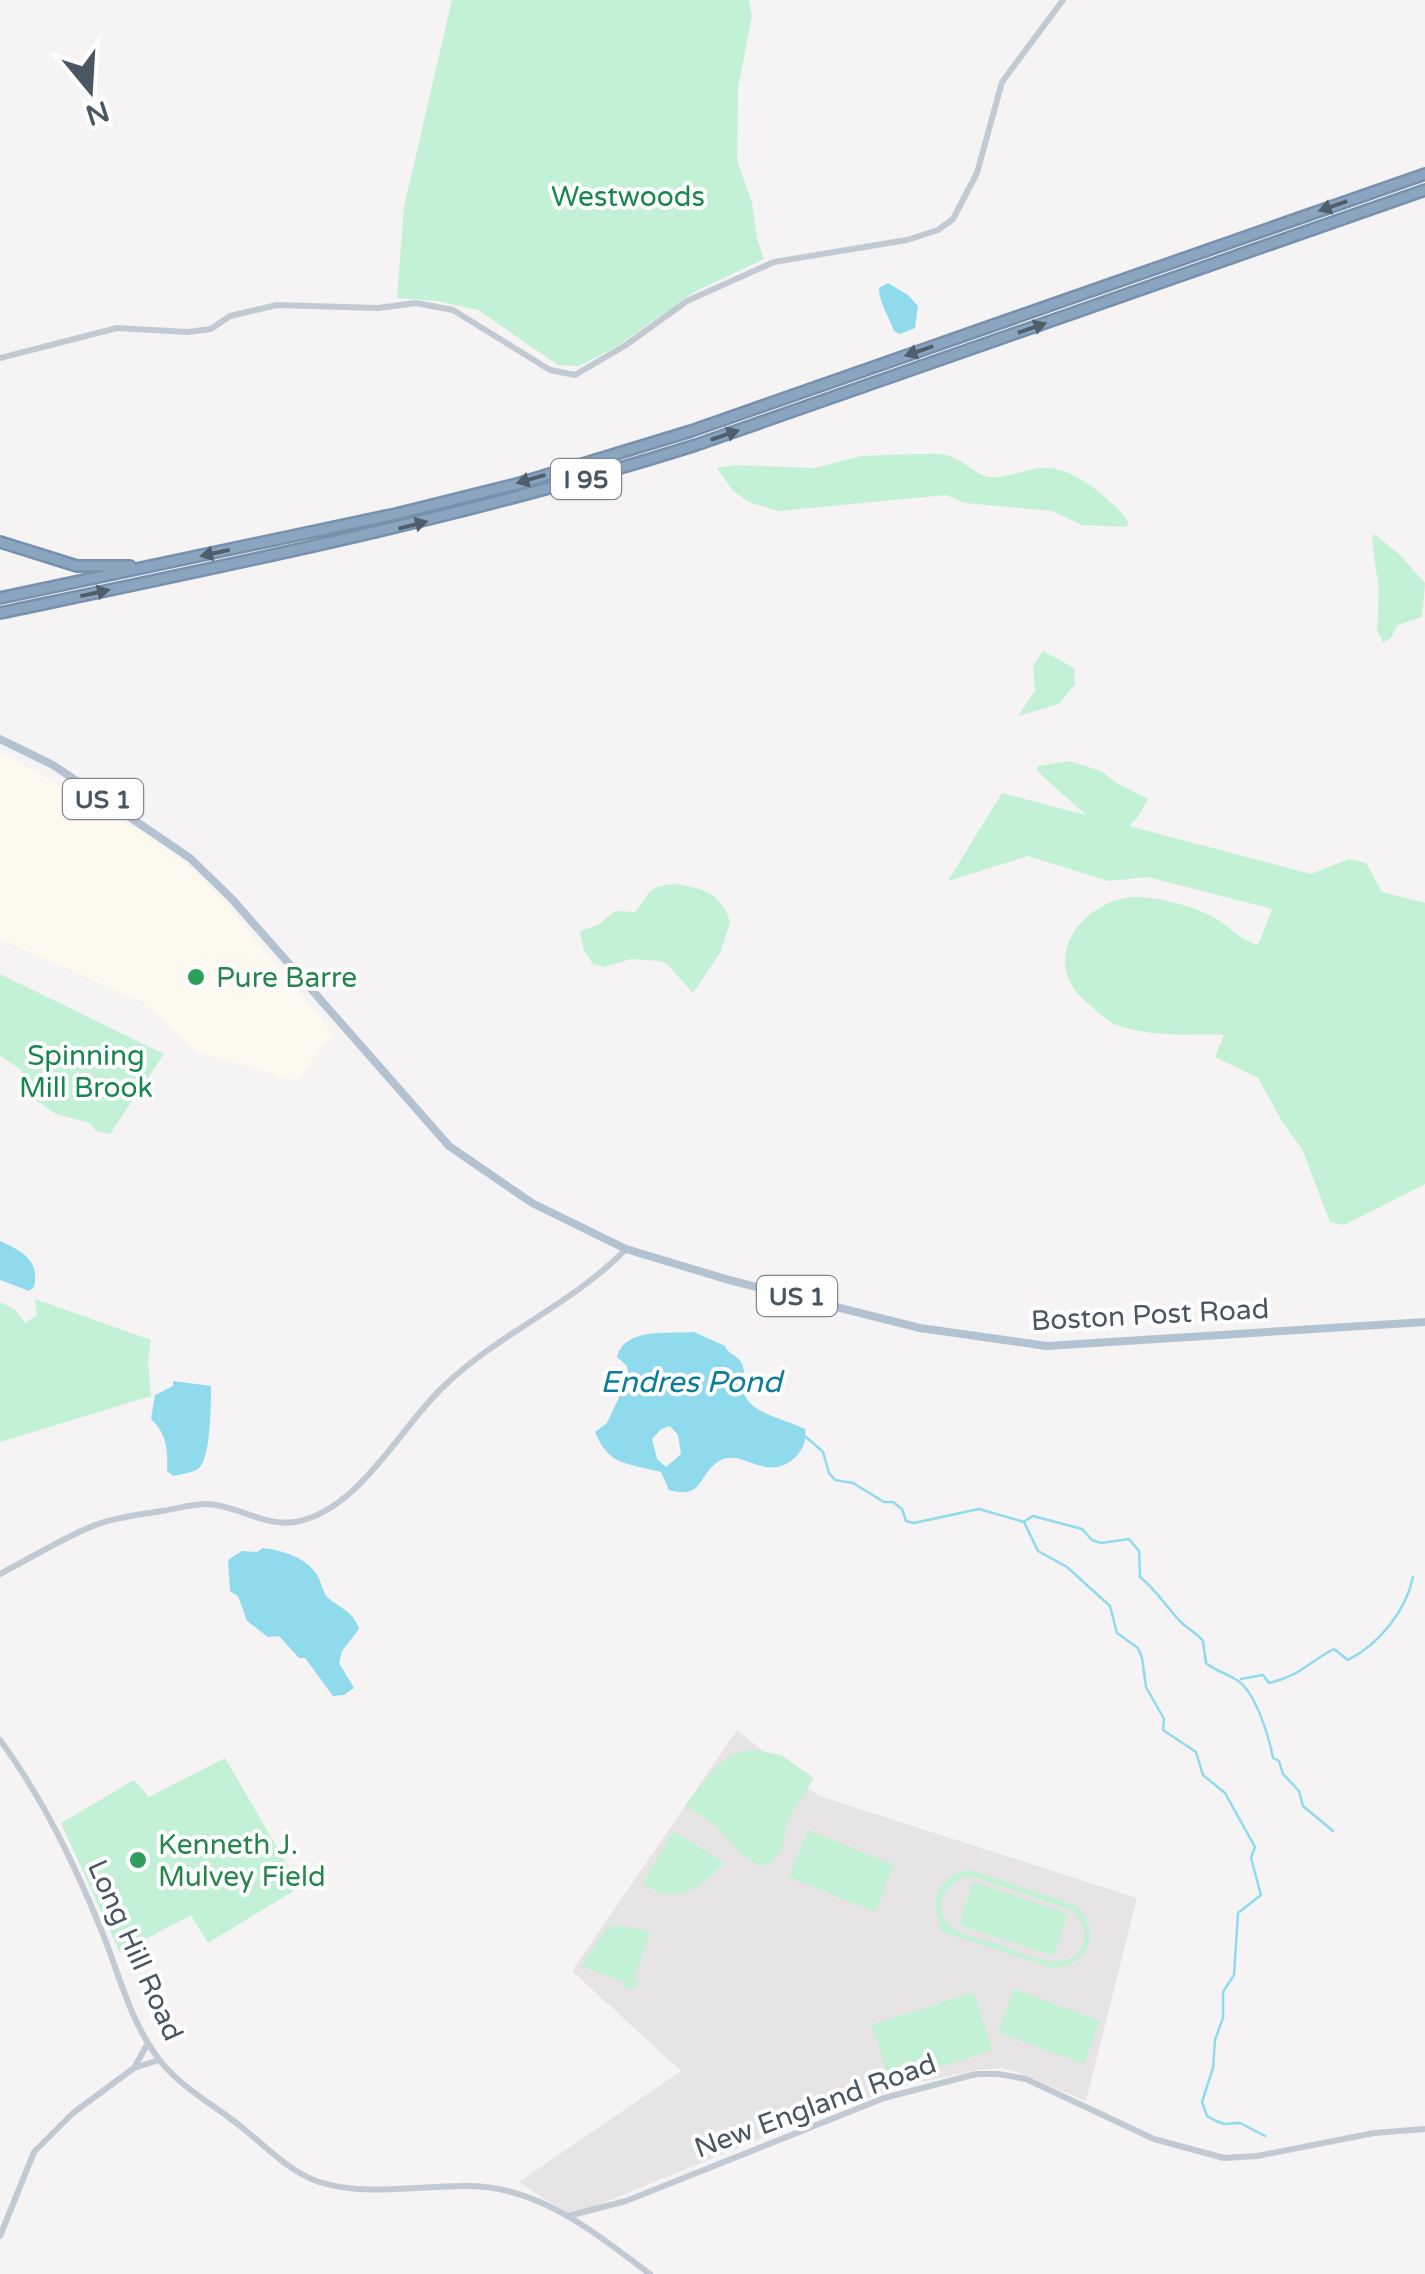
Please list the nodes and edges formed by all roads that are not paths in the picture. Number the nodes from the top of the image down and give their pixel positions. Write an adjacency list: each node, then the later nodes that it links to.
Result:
1 (1063, 0): 4 (street)
2 (1425, 174): 6 (highway, I 95, one-way to 6)
3 (1425, 190): 8 (highway, I 95, one-way to 3)
4 (0, 358)
5 (0, 542): 6 (highway)
6 (152, 566): 7 (highway, I 95)
7 (0, 598)
8 (0, 613)
9 (0, 739): 10 (main road, Boston Post Road / US 1)
10 (626, 1249): 11 (main road, Boston Post Road / US 1); 12 (street)
11 (1425, 1322)
12 (0, 1574)
13 (0, 1740): 14 (street, Long Hill Road)
14 (148, 2043): 15 (street, Long Hill Road); 16 (street)
15 (160, 2060): 16 (street); 18 (street, Long Hill Road)
16 (134, 2068): 19 (street)
17 (1425, 2129): 18 (street, New England Road)
18 (568, 2216): 20 (street, Long Hill Road)
19 (0, 2236)
20 (650, 2274)

